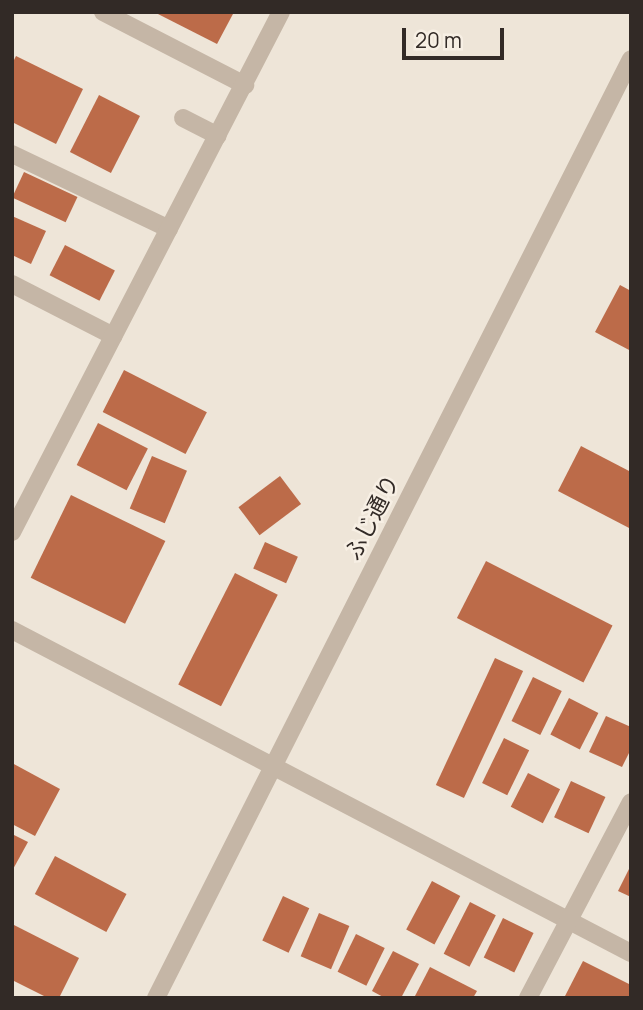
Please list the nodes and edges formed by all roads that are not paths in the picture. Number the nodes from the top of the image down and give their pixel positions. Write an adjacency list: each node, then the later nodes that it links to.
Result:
1 (103, 12): 4 (street)
2 (281, 12): 4 (street)
3 (631, 59): 13 (street, ふじ通り)
4 (245, 85): 6 (street)
5 (183, 118): 6 (street)
6 (218, 136): 8 (street)
7 (12, 154): 8 (street)
8 (169, 229): 10 (street)
9 (12, 284): 10 (street)
10 (113, 336): 11 (street)
11 (12, 532)
12 (12, 630): 13 (street)
13 (272, 766): 15 (street); 17 (street, ふじ通り)
14 (631, 802): 15 (street)
15 (566, 920): 16 (street); 18 (street)
16 (631, 953)
17 (156, 998)
18 (528, 998)

